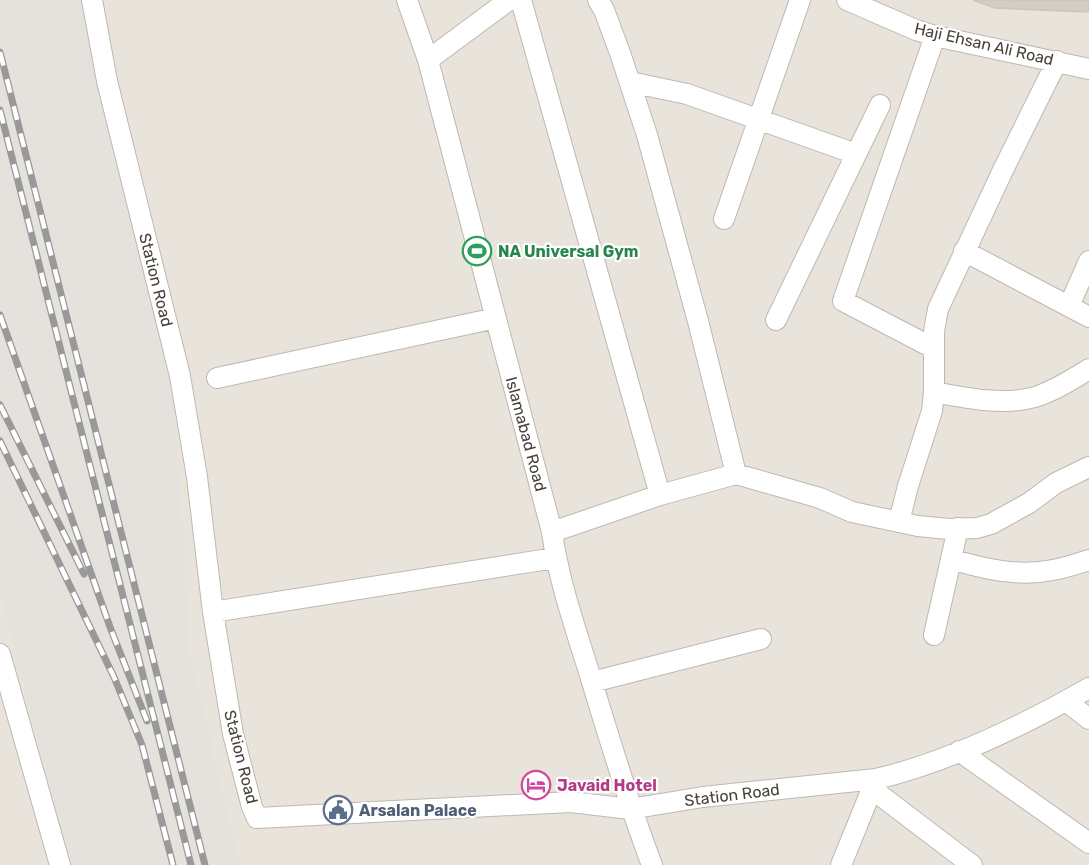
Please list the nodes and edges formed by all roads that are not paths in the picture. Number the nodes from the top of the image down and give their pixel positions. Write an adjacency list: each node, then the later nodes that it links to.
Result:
1 (92, 0): 36 (street, Station Road)
2 (407, 0): 9 (street, Islamabad Road)
3 (510, 0): 9 (street)
4 (520, 0): 29 (street)
5 (598, 0): 12 (street)
6 (800, 0): 14 (street)
7 (847, 0): 8 (street, Haji Ehsan Ali Road)
8 (935, 36): 10 (street, Haji Ehsan Ali Road); 23 (street)
9 (428, 60): 21 (street, Islamabad Road)
10 (1057, 61): 11 (street, Haji Ehsan Ali Road); 17 (street)
11 (1089, 69)
12 (630, 82): 14 (street); 28 (street)
13 (880, 105): 15 (street)
14 (759, 120): 15 (street); 16 (street)
15 (856, 154): 22 (street)
16 (724, 219)
17 (964, 251): 19 (street); 23 (street)
18 (1089, 261): 19 (street)
19 (1069, 306): 20 (street)
20 (1089, 317)
21 (496, 318): 25 (street); 32 (street, Islamabad Road)
22 (776, 320)
23 (933, 348): 26 (street)
24 (1089, 369): 26 (street)
25 (217, 378)
26 (934, 393): 30 (street)
27 (1089, 467): 31 (street)
28 (736, 474): 29 (street); 30 (street)
29 (660, 495): 32 (street)
30 (899, 522): 31 (street)
31 (958, 528): 34 (street)
32 (552, 532): 33 (street, Islamabad Road)
33 (555, 558): 36 (street); 40 (street, Islamabad Road)
34 (951, 559): 35 (street); 37 (street)
35 (1089, 560)
36 (213, 612): 46 (street, Station Road)
37 (934, 634)
38 (761, 639): 40 (street)
39 (0, 654): 49 (street)
40 (592, 682): 46 (street, Islamabad Road)
41 (1089, 687): 42 (street, Station Road)
42 (1066, 701): 43 (street); 44 (street, Station Road)
43 (1089, 718)
44 (959, 751): 45 (street, Station Road); 47 (street)
45 (874, 784): 46 (street, Station Road); 48 (street); 51 (street)
46 (630, 809): 50 (street, Islamabad Road)
47 (1089, 843)
48 (960, 862)
49 (60, 865)
50 (652, 865)
51 (841, 865)

